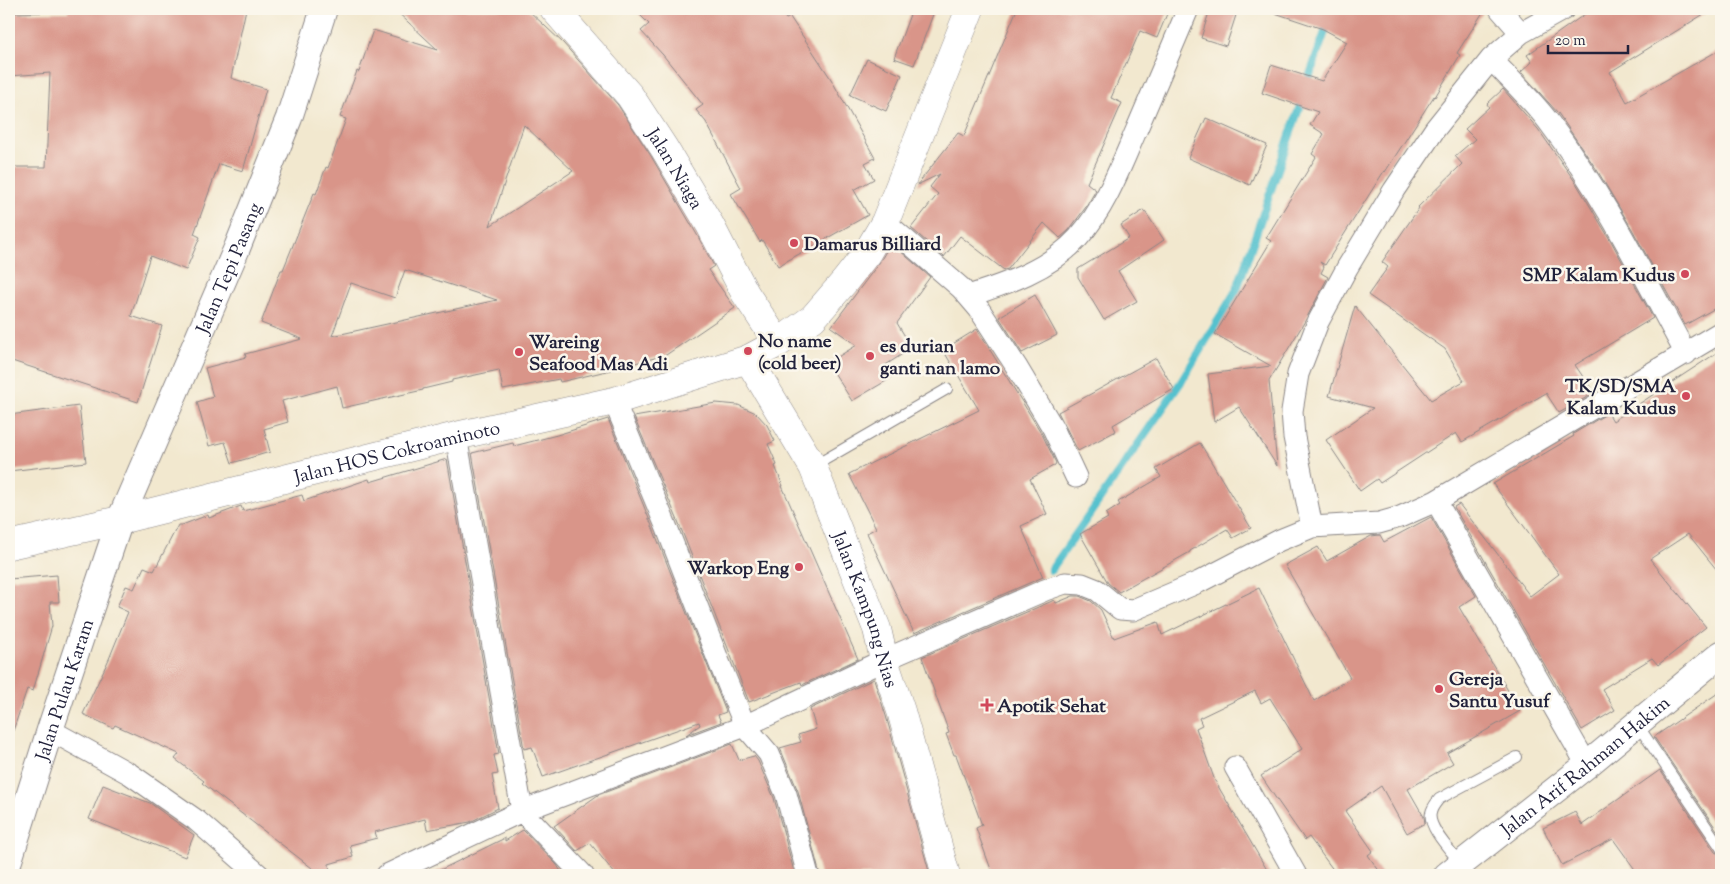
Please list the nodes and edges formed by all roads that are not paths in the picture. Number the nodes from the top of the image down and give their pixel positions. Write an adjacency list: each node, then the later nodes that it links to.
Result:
1 (324, 9): 21 (street, Jalan Tepi Pasang)
2 (554, 9): 12 (main road, Jalan Niaga)
3 (970, 9): 9 (main road, Jalan HOS Cokroaminoto)
4 (1188, 9): 10 (street)
5 (1500, 9): 7 (street)
6 (1564, 9): 7 (street)
7 (1521, 33): 8 (street)
8 (1491, 59): 13 (street); 22 (street)
9 (885, 222): 10 (street); 12 (main road, Jalan HOS Cokroaminoto)
10 (968, 296): 19 (street)
11 (1721, 332): 13 (street)
12 (778, 342): 14 (main road, Jalan HOS Cokroaminoto)
13 (1686, 354): 20 (street)
14 (748, 359): 16 (main road, Jalan HOS Cokroaminoto); 18 (main road, Jalan Kampung Nias)
15 (947, 389): 18 (lane)
16 (614, 401): 17 (main road, Jalan HOS Cokroaminoto); 27 (street)
17 (456, 436): 21 (main road, Jalan HOS Cokroaminoto); 32 (street)
18 (813, 467): 25 (main road, Jalan Kampung Nias)
19 (1076, 477)
20 (1436, 501): 22 (street); 30 (street)
21 (120, 520): 23 (main road, Jalan HOS Cokroaminoto); 28 (street, Jalan Pulau Karam)
22 (1312, 527): 25 (street)
23 (9, 545)
24 (1721, 654): 26 (street, Jalan Arif Rahman Hakim)
25 (884, 660): 27 (street); 40 (main road, Jalan Kampung Nias)
26 (1636, 723): 30 (street, Jalan Arif Rahman Hakim); 33 (lane)
27 (745, 726): 32 (street); 39 (street)
28 (50, 730): 34 (street, Jalan Pulau Karam); 36 (street)
29 (1517, 757): 35 (lane)
30 (1587, 765): 35 (street, Jalan Arif Rahman Hakim)
31 (1235, 768): 41 (street)
32 (522, 811): 37 (street); 38 (street)
33 (1721, 848)
34 (9, 860)
35 (1454, 869)
36 (259, 875)
37 (388, 875)
38 (583, 875)
39 (808, 875)
40 (946, 875)
41 (1296, 875)

